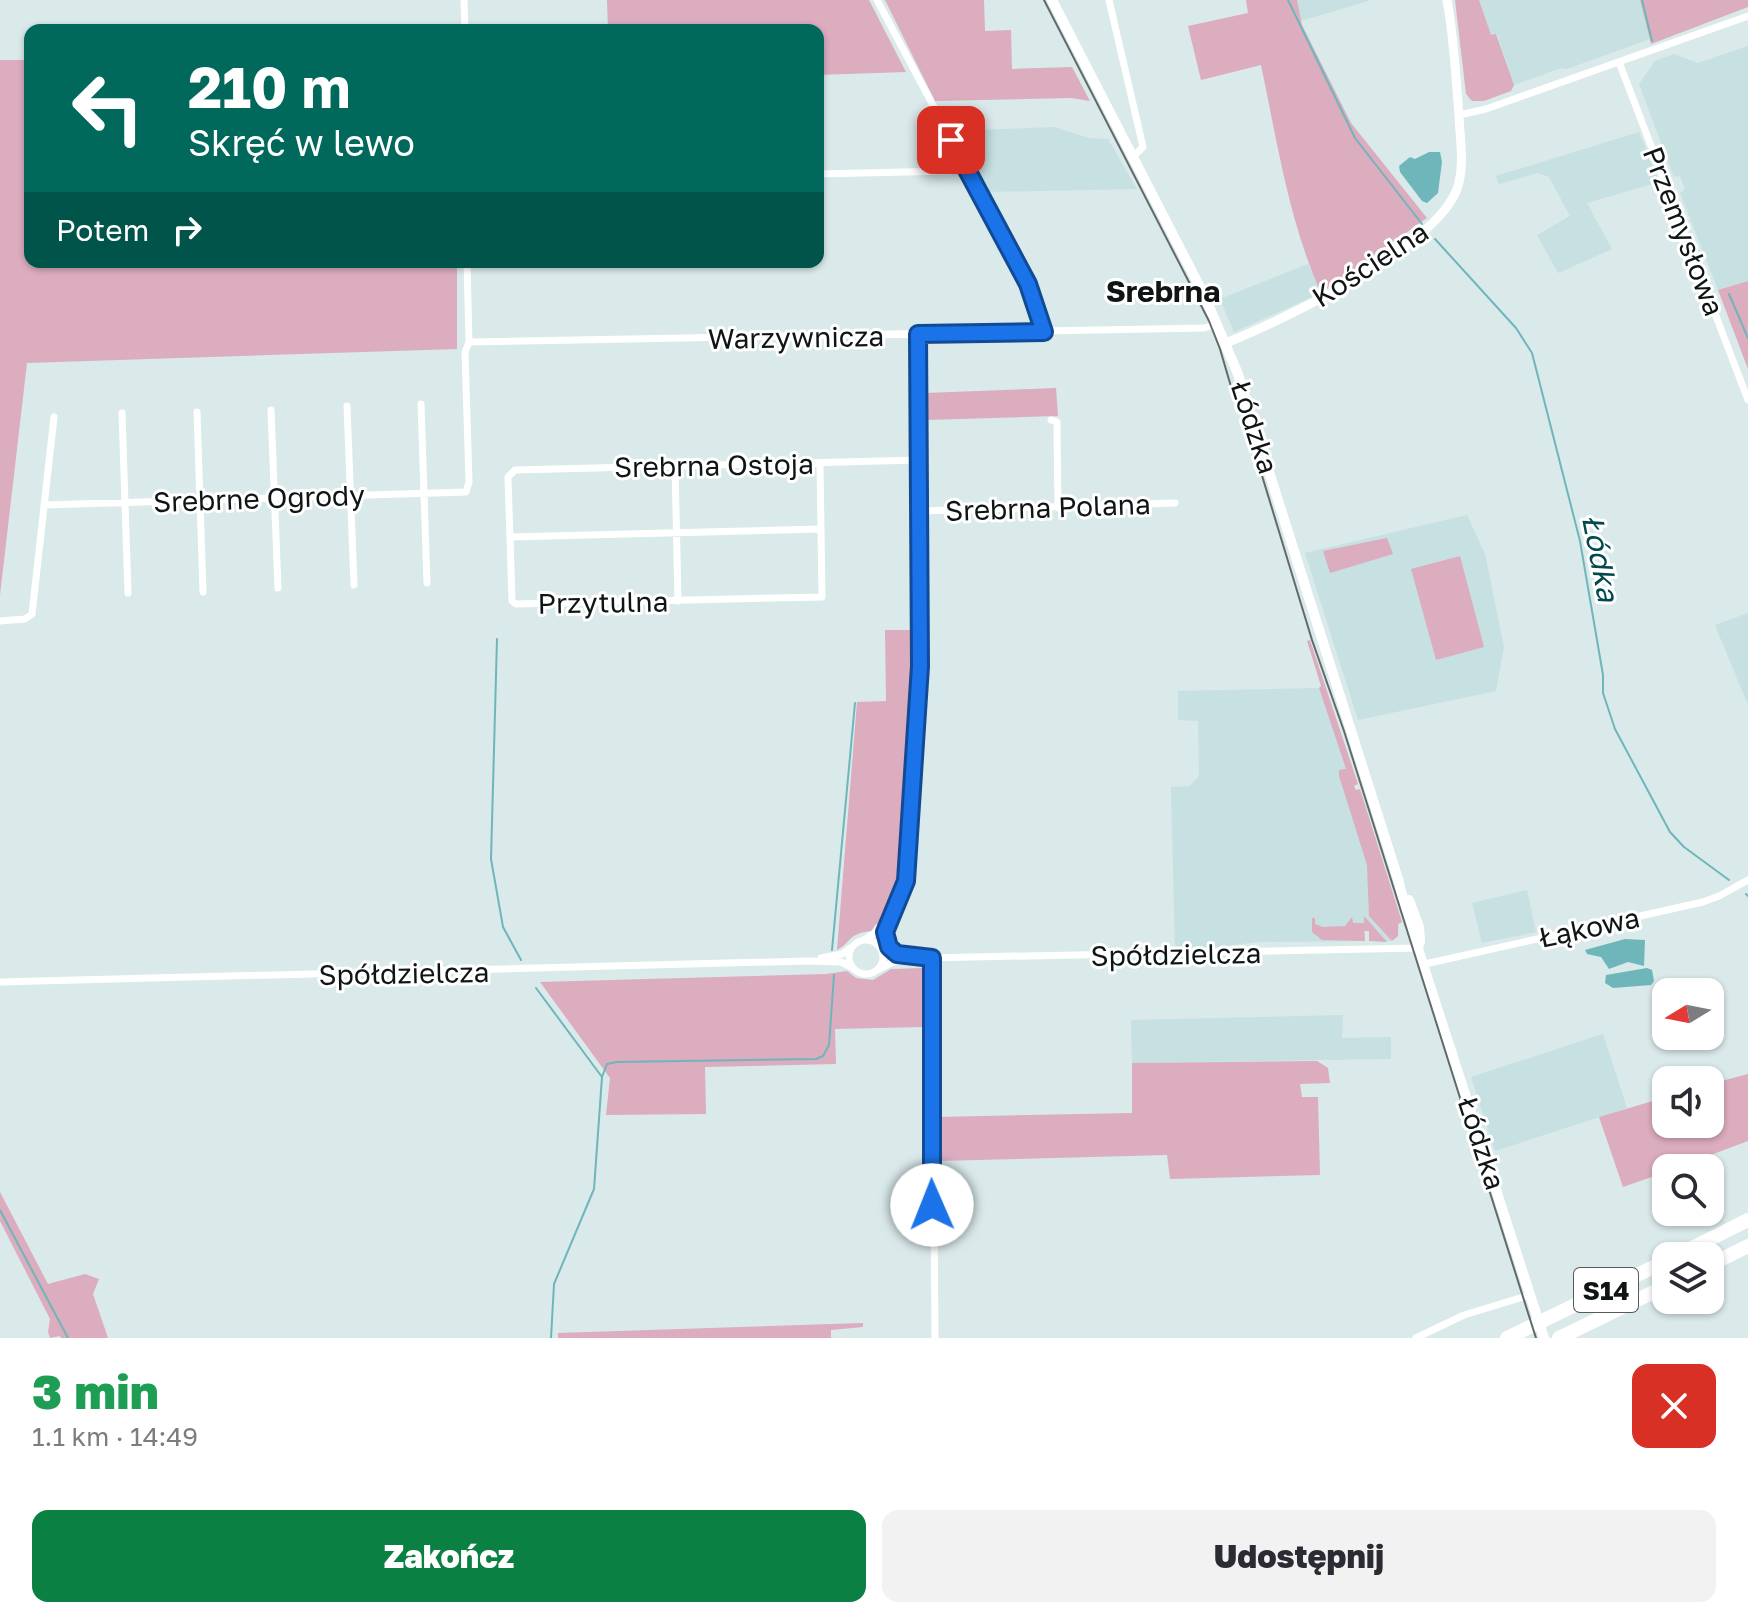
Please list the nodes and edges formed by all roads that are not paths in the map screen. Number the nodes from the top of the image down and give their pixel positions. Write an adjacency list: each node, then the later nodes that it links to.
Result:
1 (464, 0): 7 (street)
2 (877, 0): 11 (street)
3 (1052, 0): 10 (main road, Łódzka)
4 (1109, 0): 10 (street)
5 (1447, 0): 9 (street, Kościelna)
6 (1748, 16): 8 (street)
7 (465, 24)
8 (1619, 62): 9 (street); 19 (street, Przemysłowa)
9 (1459, 115): 18 (street, Kościelna)
10 (1134, 156): 14 (main road, Łódzka)
11 (965, 166): 12 (street); 15 (street)
12 (824, 174)
13 (467, 268): 17 (street)
14 (1218, 324): 15 (street, Warzywnicza); 18 (main road, Łódzka)
15 (1044, 332): 16 (street, Warzywnicza)
16 (918, 334): 17 (street, Warzywnicza); 27 (street)
17 (469, 342): 31 (street, Srebrne Ogrody)
18 (1226, 343): 56 (main road, Łódzka)
19 (1748, 400)
20 (421, 404): 31 (street)
21 (347, 406): 32 (street)
22 (271, 410): 33 (street)
23 (197, 412): 34 (street)
24 (122, 413): 35 (street)
25 (54, 417): 37 (street)
26 (1051, 420): 38 (street)
27 (919, 460): 28 (street, Srebrna Ostoja); 39 (street)
28 (820, 463): 29 (street, Srebrna Ostoja); 40 (street)
29 (675, 466): 30 (street, Srebrna Ostoja); 41 (street)
30 (509, 473): 42 (street, Przytulna)
31 (424, 493): 32 (street, Srebrne Ogrody); 43 (street)
32 (350, 496): 33 (street, Srebrne Ogrody); 44 (street)
33 (274, 498): 34 (street, Srebrne Ogrody); 45 (street)
34 (201, 500): 35 (street, Srebrne Ogrody); 46 (street)
35 (125, 502): 37 (street, Srebrne Ogrody); 47 (street)
36 (1175, 503): 38 (street, Srebrna Polana)
37 (44, 505): 49 (street)
38 (1058, 508): 39 (street, Srebrna Polana)
39 (921, 511): 51 (street)
40 (821, 529): 41 (street); 48 (street, Przytulna)
41 (676, 533): 42 (street); 48 (street)
42 (510, 537): 48 (street, Przytulna)
43 (427, 583)
44 (354, 585)
45 (278, 588)
46 (203, 592)
47 (128, 593)
48 (678, 601)
49 (0, 621)
50 (1748, 880): 60 (street, Łąkowa)
51 (897, 904): 52 (street); 53 (street)
52 (885, 932): 55 (street); 57 (street)
53 (865, 939): 54 (street); 55 (street)
54 (853, 945): 59 (street); 61 (street)
55 (880, 947): 57 (street); 62 (street)
56 (1420, 948): 58 (street, Spółdzielcza); 60 (main road, Łódzka)
57 (897, 954): 58 (street)
58 (929, 958): 62 (street); 71 (street)
59 (807, 961): 61 (street); 63 (street, Spółdzielcza)
60 (1425, 964): 70 (main road, Łódzka)
61 (853, 968): 62 (street)
62 (879, 969)
63 (0, 982)
64 (1748, 1220): 65 (highway, S14)
65 (1704, 1242)
66 (1748, 1246): 67 (highway)
67 (1724, 1258)
68 (1652, 1268): 73 (highway, S14)
69 (1652, 1293): 75 (highway, S14)
70 (1530, 1295): 72 (street); 74 (main road, Łódzka)
71 (935, 1338)
72 (1416, 1338)
73 (1507, 1338)
74 (1544, 1338)
75 (1559, 1338)

